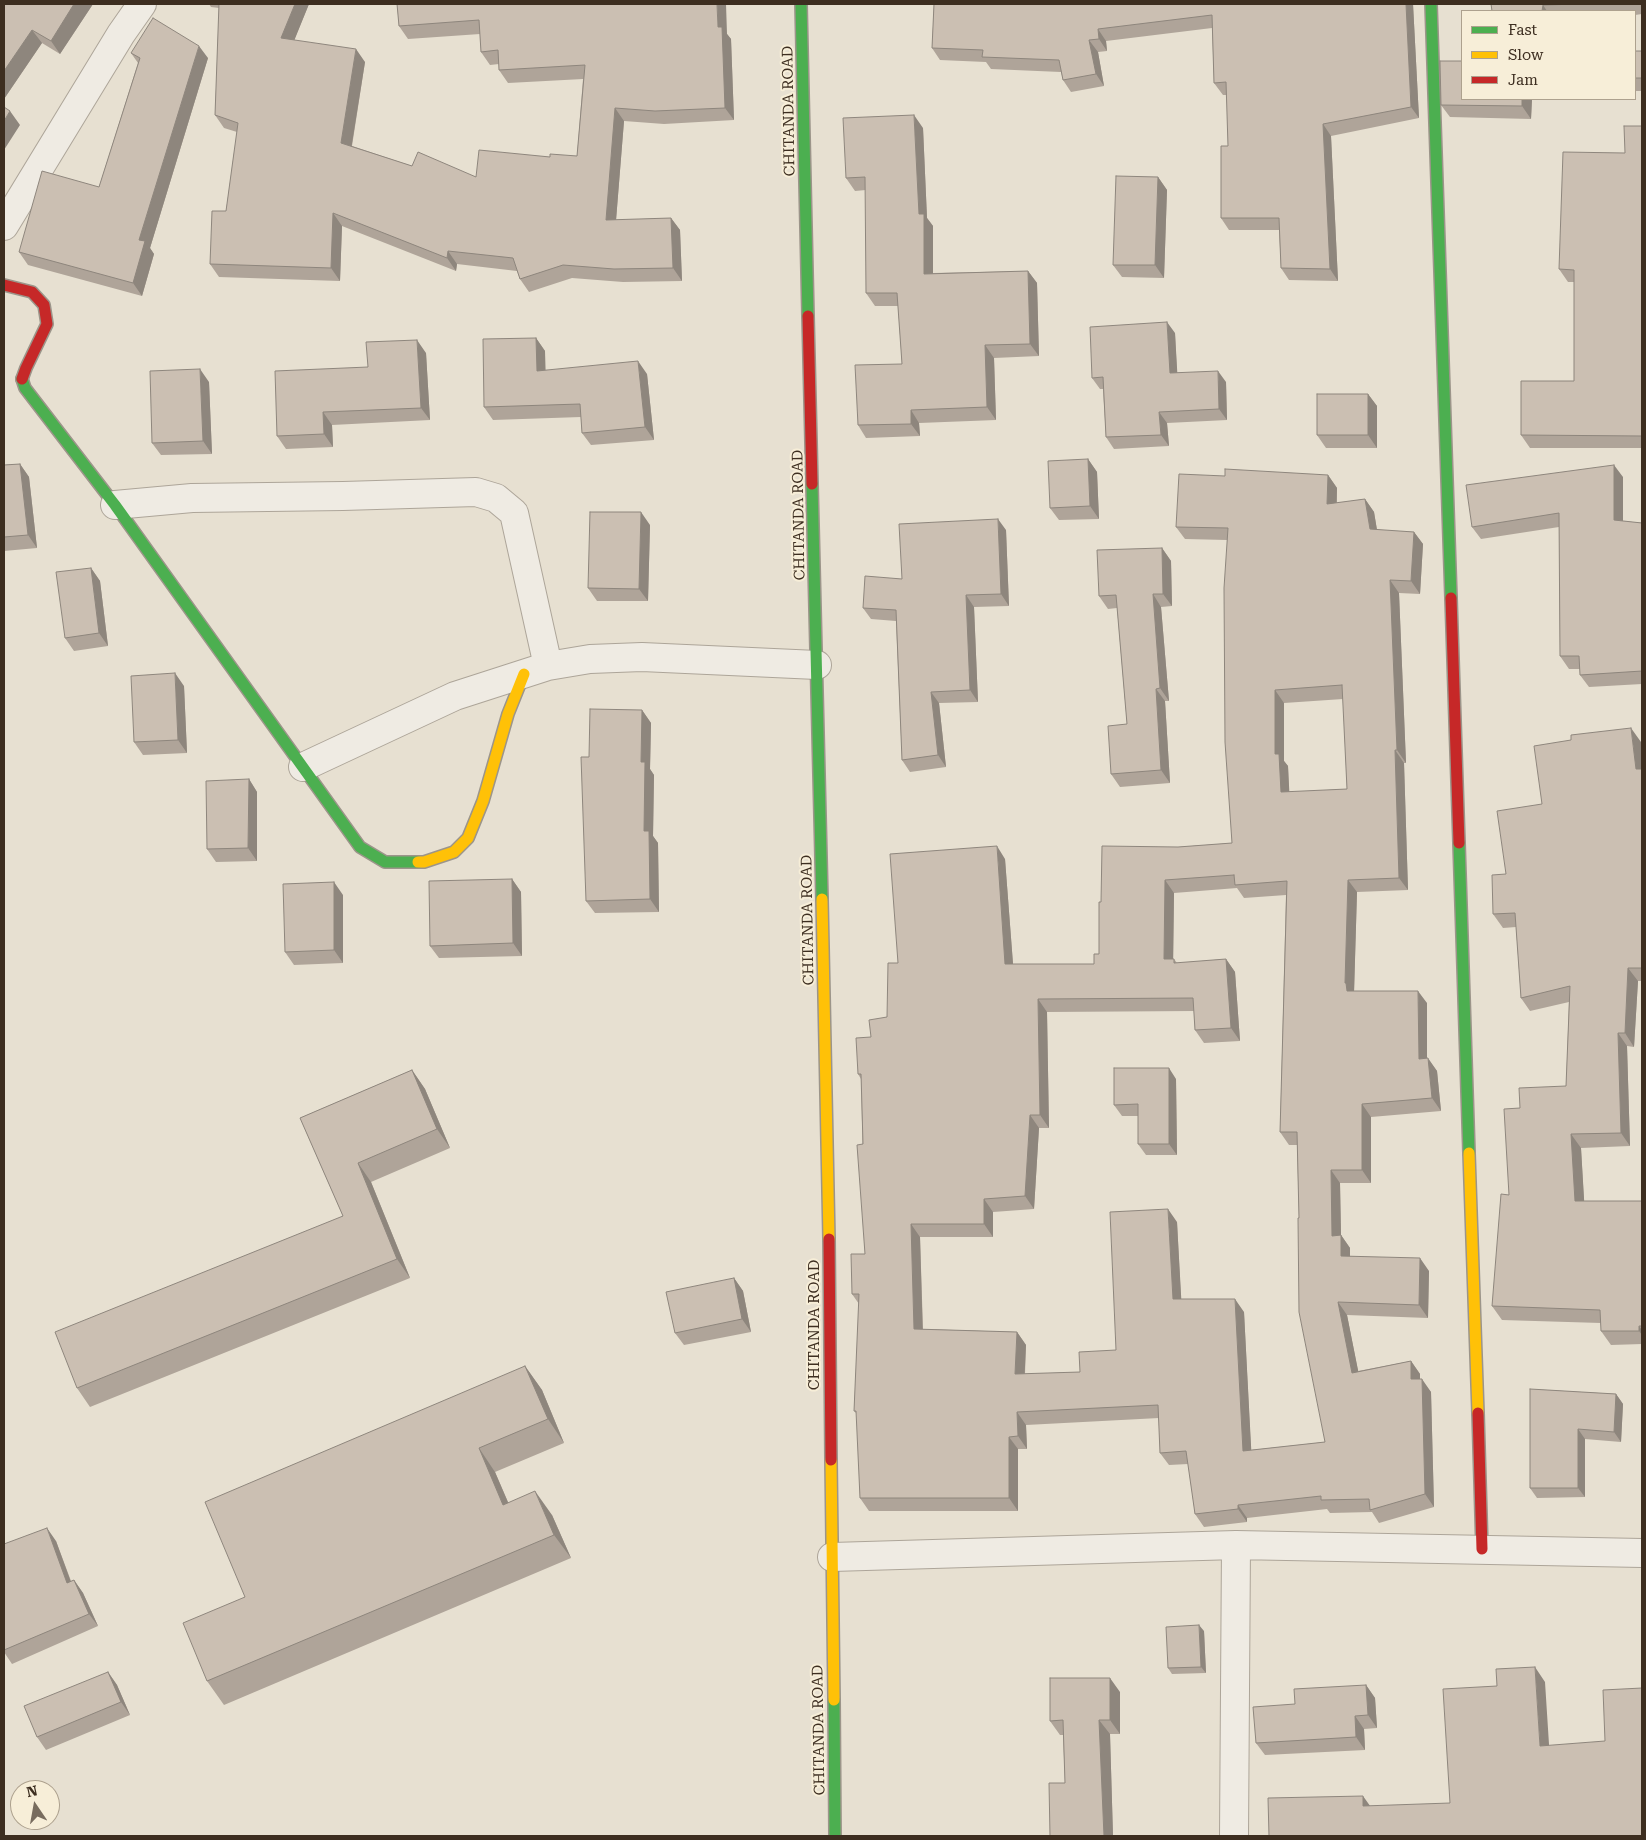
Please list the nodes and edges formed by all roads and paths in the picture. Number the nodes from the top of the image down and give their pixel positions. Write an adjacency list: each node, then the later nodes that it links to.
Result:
1 (142, 4): 4 (street)
2 (801, 4): 7 (street, CHITANDA ROAD)
3 (1430, 4): 11 (street)
4 (4, 226)
5 (4, 285): 6 (street)
6 (115, 505): 8 (street); 9 (street)
7 (817, 665): 8 (street); 13 (street, CHITANDA ROAD)
8 (536, 670): 9 (street); 9 (street)
9 (303, 767)
10 (1236, 1545): 11 (street); 13 (street); 15 (street)
11 (1482, 1549): 12 (street)
12 (1642, 1553)
13 (832, 1558): 14 (street, CHITANDA ROAD)
14 (835, 1836)
15 (1234, 1836)

